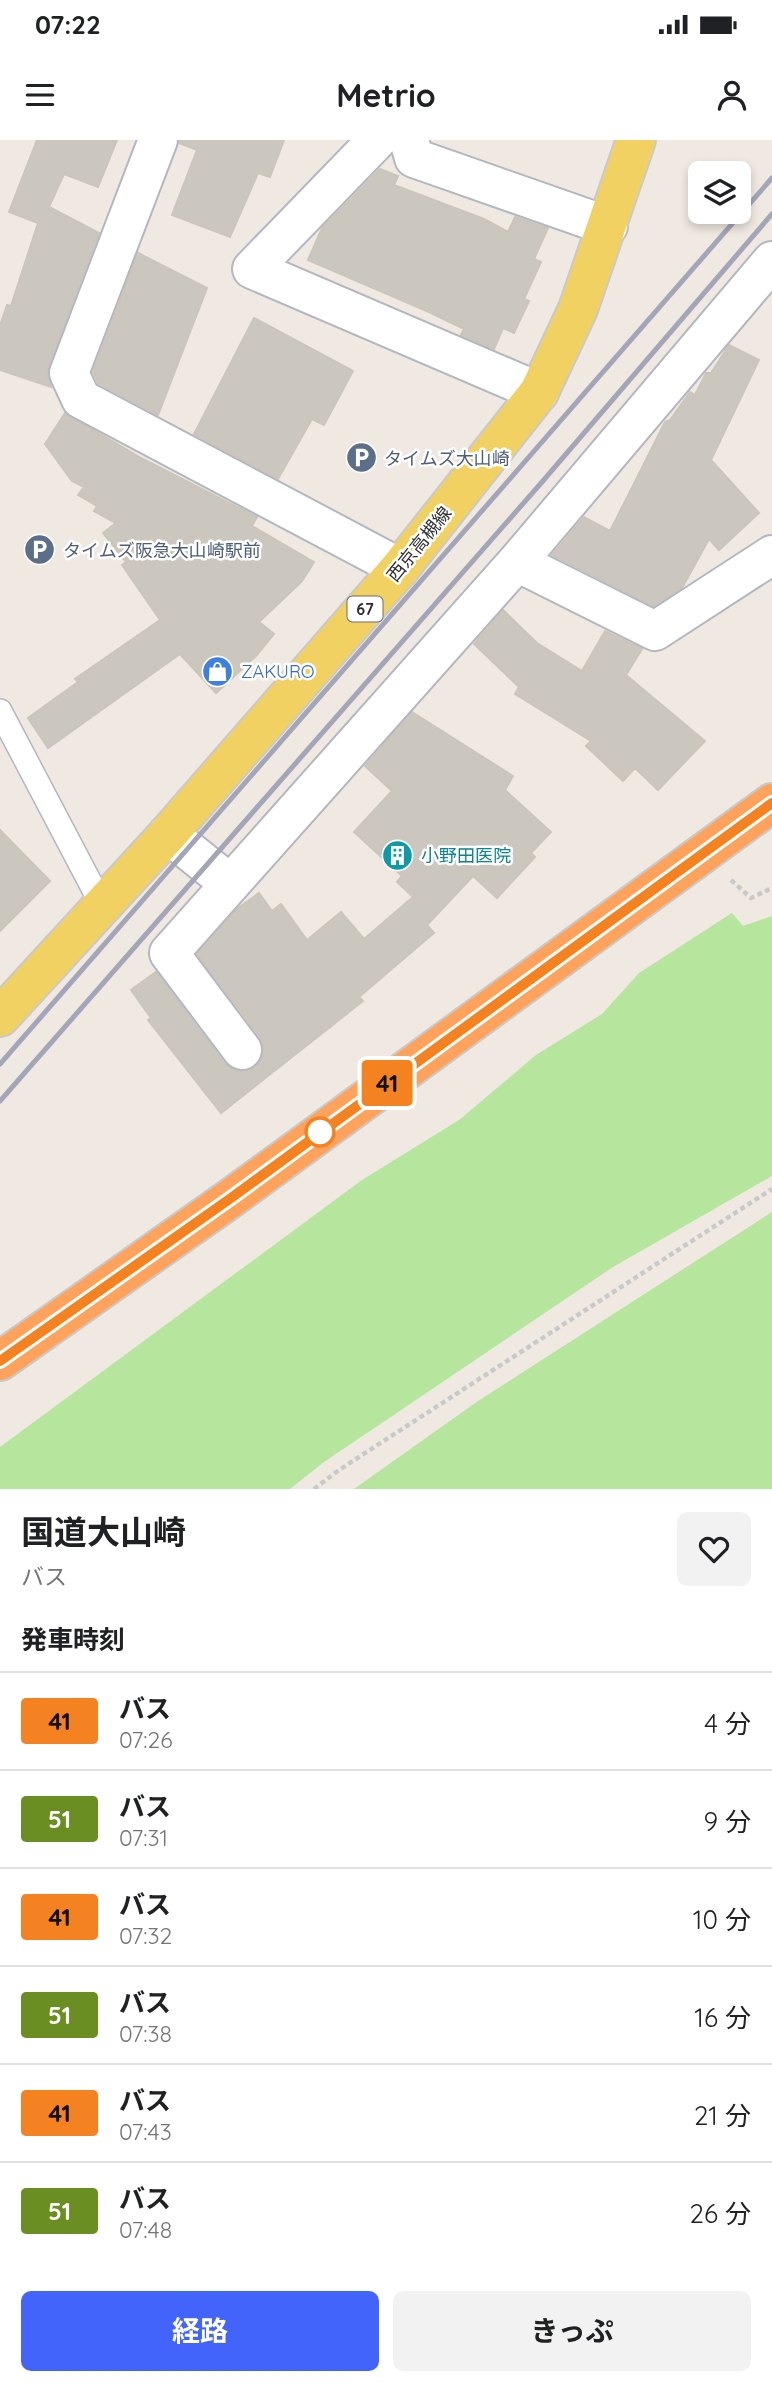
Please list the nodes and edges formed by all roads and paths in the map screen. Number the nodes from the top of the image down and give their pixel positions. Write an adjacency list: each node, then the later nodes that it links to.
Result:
1 (158, 140): 10 (street)
2 (377, 140): 7 (street)
3 (409, 140): 5 (street)
4 (636, 140): 5 (main road, 西京高槻線 / 67)
5 (608, 226): 7 (main road, 西京高槻線 / 67)
6 (772, 261): 9 (street)
7 (539, 392): 10 (main road, 西京高槻線 / 67)
8 (772, 555): 9 (street)
9 (517, 562): 14 (street)
10 (400, 568): 13 (main road, 西京高槻線 / 67)
11 (0, 711): 15 (lane)
12 (772, 803): 19 (highway)
13 (168, 834): 14 (street); 15 (main road, 西京高槻線 / 67)
14 (229, 883): 17 (street)
15 (103, 907): 16 (main road, 西京高槻線 / 67)
16 (0, 1017)
17 (242, 1050)
18 (772, 1189): 20 (path)
19 (0, 1362)
20 (314, 1489)

